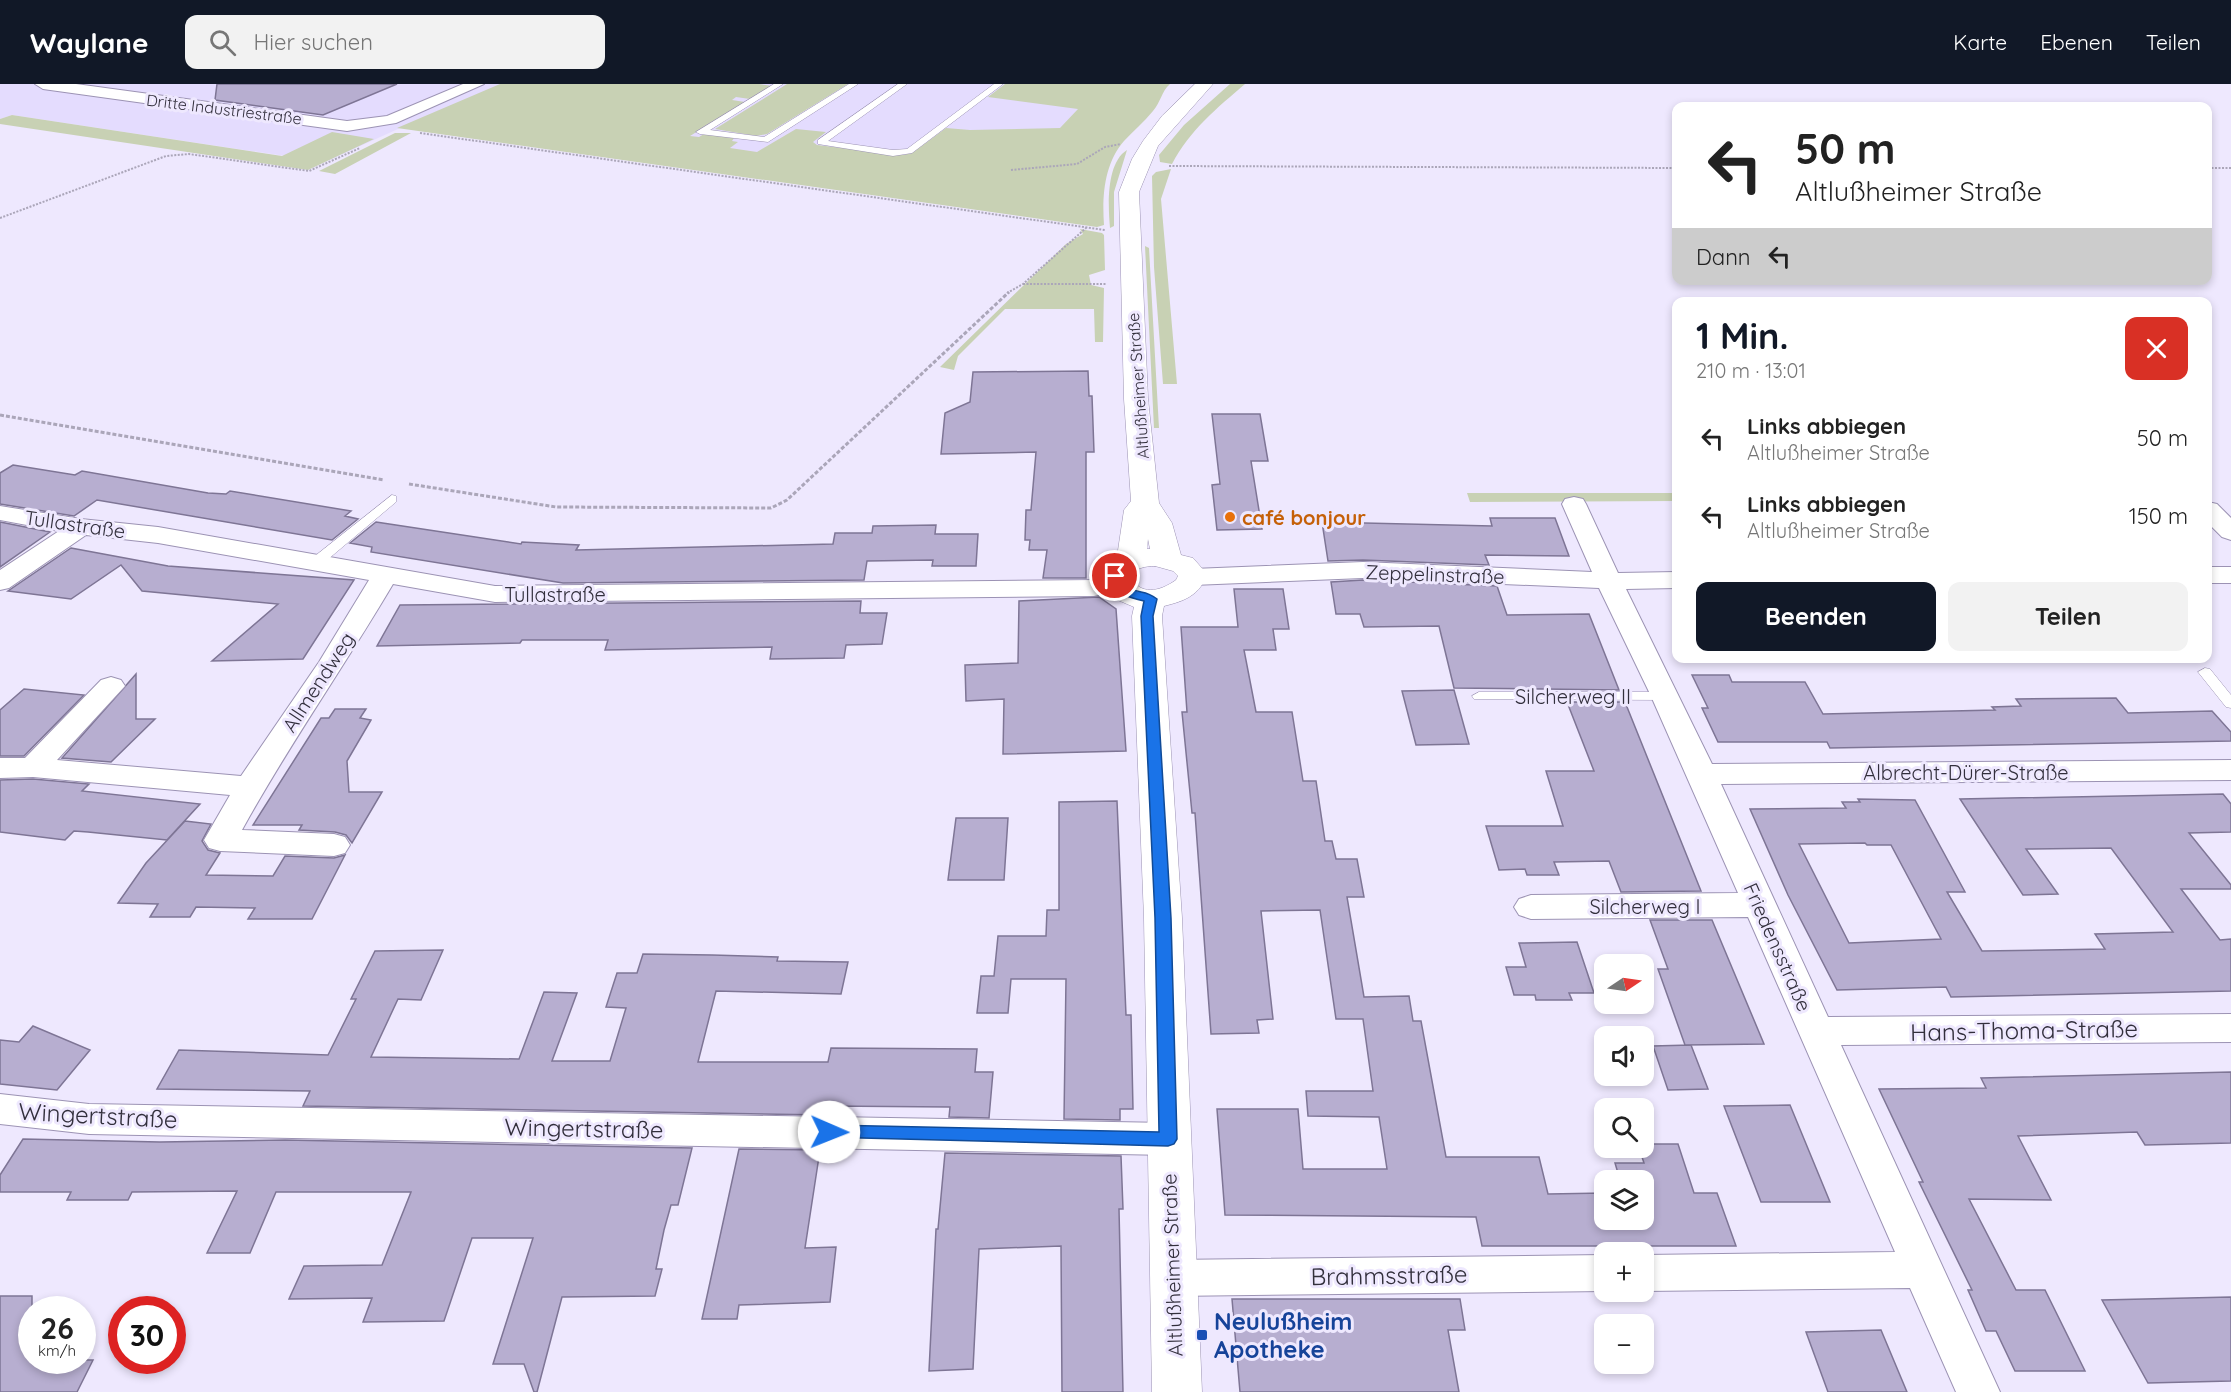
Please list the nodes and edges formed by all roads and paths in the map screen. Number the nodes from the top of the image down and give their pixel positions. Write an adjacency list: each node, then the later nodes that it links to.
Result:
1 (43, 84): 2 (street, Dritte Industriestraße)
2 (476, 84)
3 (779, 84): 4 (lane)
4 (854, 84)
5 (903, 84): 6 (lane)
6 (999, 84)
7 (1206, 84): 25 (street, Altlußheimer Straße)
8 (410, 131): 17 (path)
9 (366, 145): 16 (path)
10 (1101, 149): 15 (path)
11 (1160, 166): 12 (path)
12 (1672, 168)
13 (2212, 168): 14 (path)
14 (2231, 168)
15 (1011, 170)
16 (0, 218)
17 (1086, 228): 18 (path); 19 (path)
18 (1098, 230)
19 (1023, 284): 20 (path); 23 (path)
20 (1108, 284)
21 (0, 415): 22 (path)
22 (389, 481)
23 (399, 483)
24 (392, 499): 32 (lane)
25 (1145, 503): 31 (street, Altlußheimer Straße); 33 (street, Altlußheimer Straße)
26 (1574, 504): 40 (street, Friedensstraße)
27 (0, 513): 29 (street, Tullastraße)
28 (2212, 513): 30 (street)
29 (81, 528): 32 (street, Tullastraße); 39 (street)
30 (2231, 532)
31 (1169, 559): 33 (street); 37 (street)
32 (315, 563): 36 (street, Tullastraße)
33 (1124, 572): 36 (street, Tullastraße); 41 (street)
34 (2212, 575): 35 (street)
35 (2231, 575)
36 (384, 576): 51 (street, Allmendweg)
37 (1193, 577): 40 (street, Zeppelinstraße); 41 (street)
38 (1672, 580): 40 (street, Zeppelinstraße)
39 (0, 582)
40 (1610, 582): 45 (street, Friedensstraße)
41 (1151, 599): 58 (street, Altlußheimer Straße)
42 (2205, 672): 46 (lane)
43 (111, 686): 47 (street)
44 (1479, 696): 45 (lane, Silcherweg II)
45 (1666, 696): 50 (street, Friedensstraße)
46 (2231, 704)
47 (33, 767): 48 (street); 51 (street)
48 (0, 768)
49 (2231, 770): 50 (street, Albrecht-Dürer-Straße)
50 (1700, 774): 53 (street, Friedensstraße)
51 (250, 787): 52 (street, Allmendweg)
52 (334, 845)
53 (1759, 905): 54 (street, Silcherweg I); 56 (street, Friedensstraße)
54 (1531, 907)
55 (2231, 1028): 56 (street, Hans-Thoma-Straße)
56 (1816, 1031): 59 (street, Friedensstraße)
57 (0, 1109): 58 (street, Wingertstraße)
58 (1168, 1139): 62 (street, Altlußheimer Straße)
59 (1923, 1270): 61 (street); 64 (street, Friedensstraße)
60 (1594, 1273): 62 (street, Brahmsstraße)
61 (1654, 1273)
62 (1172, 1278): 63 (street, Altlußheimer Straße)
63 (1177, 1392)
64 (1978, 1392)

